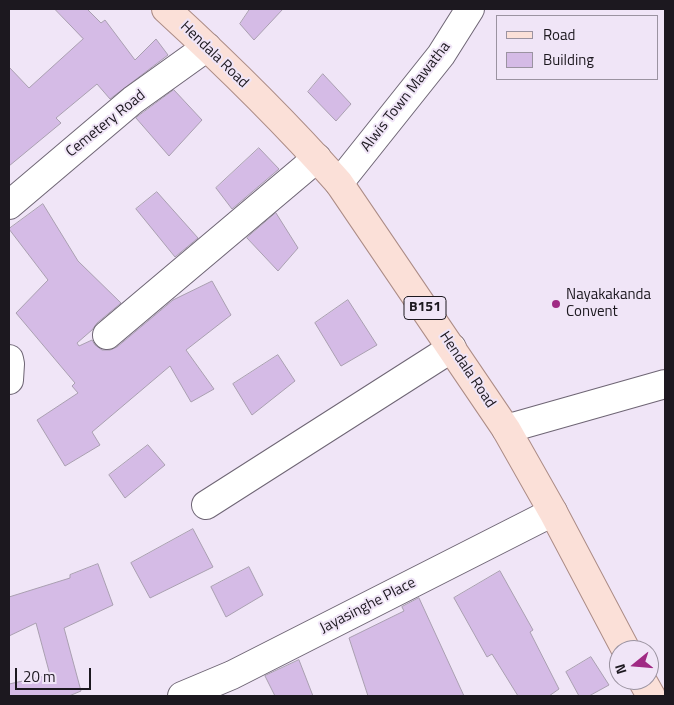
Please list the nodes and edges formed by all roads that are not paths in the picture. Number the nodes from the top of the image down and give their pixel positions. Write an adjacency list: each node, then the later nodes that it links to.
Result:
1 (470, 9): 5 (street, Alwis Town Mawatha)
2 (175, 12): 3 (main road, Hendala Road / B151)
3 (207, 47): 4 (main road, Hendala Road / B151); 6 (street, Cemetery Road)
4 (317, 158): 5 (main road, Hendala Road / B151); 7 (street)
5 (339, 183): 8 (main road, Hendala Road / B151)
6 (9, 205)
7 (108, 335)
8 (452, 348): 12 (main road, Hendala Road / B151); 13 (street)
9 (9, 359): 10 (street)
10 (9, 380)
11 (665, 384): 12 (street)
12 (506, 429): 14 (main road, Hendala Road / B151)
13 (206, 505)
14 (553, 512): 15 (main road, Hendala Road / B151); 16 (street, Jayasinghe Place)
15 (621, 640)
16 (182, 696)

